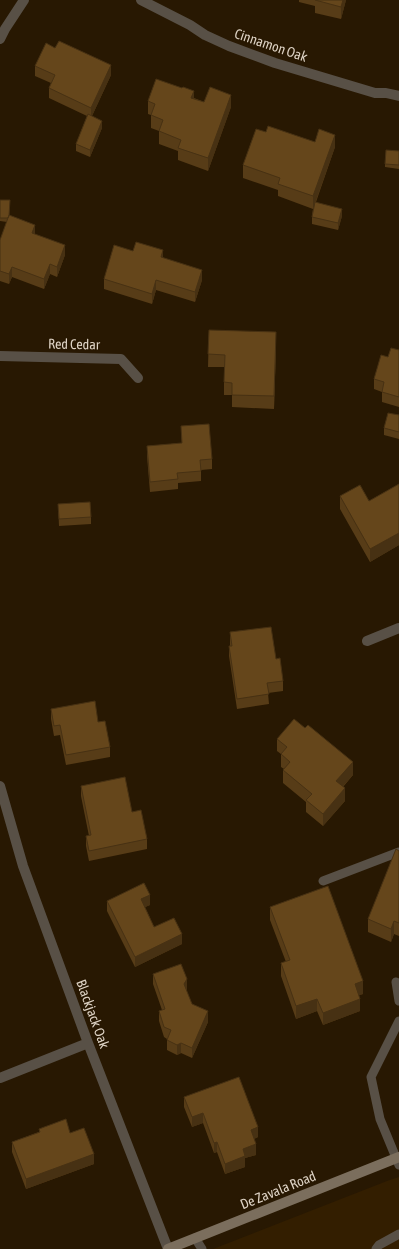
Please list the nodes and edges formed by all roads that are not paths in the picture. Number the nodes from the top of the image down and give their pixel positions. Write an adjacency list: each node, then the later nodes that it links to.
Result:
1 (24, 0): 3 (street)
2 (141, 0): 4 (street, Cinnamon Oak)
3 (0, 39)
4 (399, 96)
5 (0, 356): 6 (street, Red Cedar)
6 (138, 378)
7 (399, 628): 8 (street)
8 (367, 641)
9 (0, 786): 15 (street, Blackjack Oak)
10 (399, 852): 11 (lane)
11 (323, 881)
12 (396, 982): 13 (lane)
13 (399, 1001)
14 (399, 1021): 17 (lane)
15 (88, 1043): 16 (street); 20 (street, Blackjack Oak)
16 (0, 1078)
17 (398, 1160): 19 (main road, De Zavala Road)
18 (399, 1234): 22 (lane)
19 (195, 1238): 20 (main road, De Zavala Road); 21 (lane)
20 (168, 1249)
21 (202, 1249)
22 (376, 1249)

